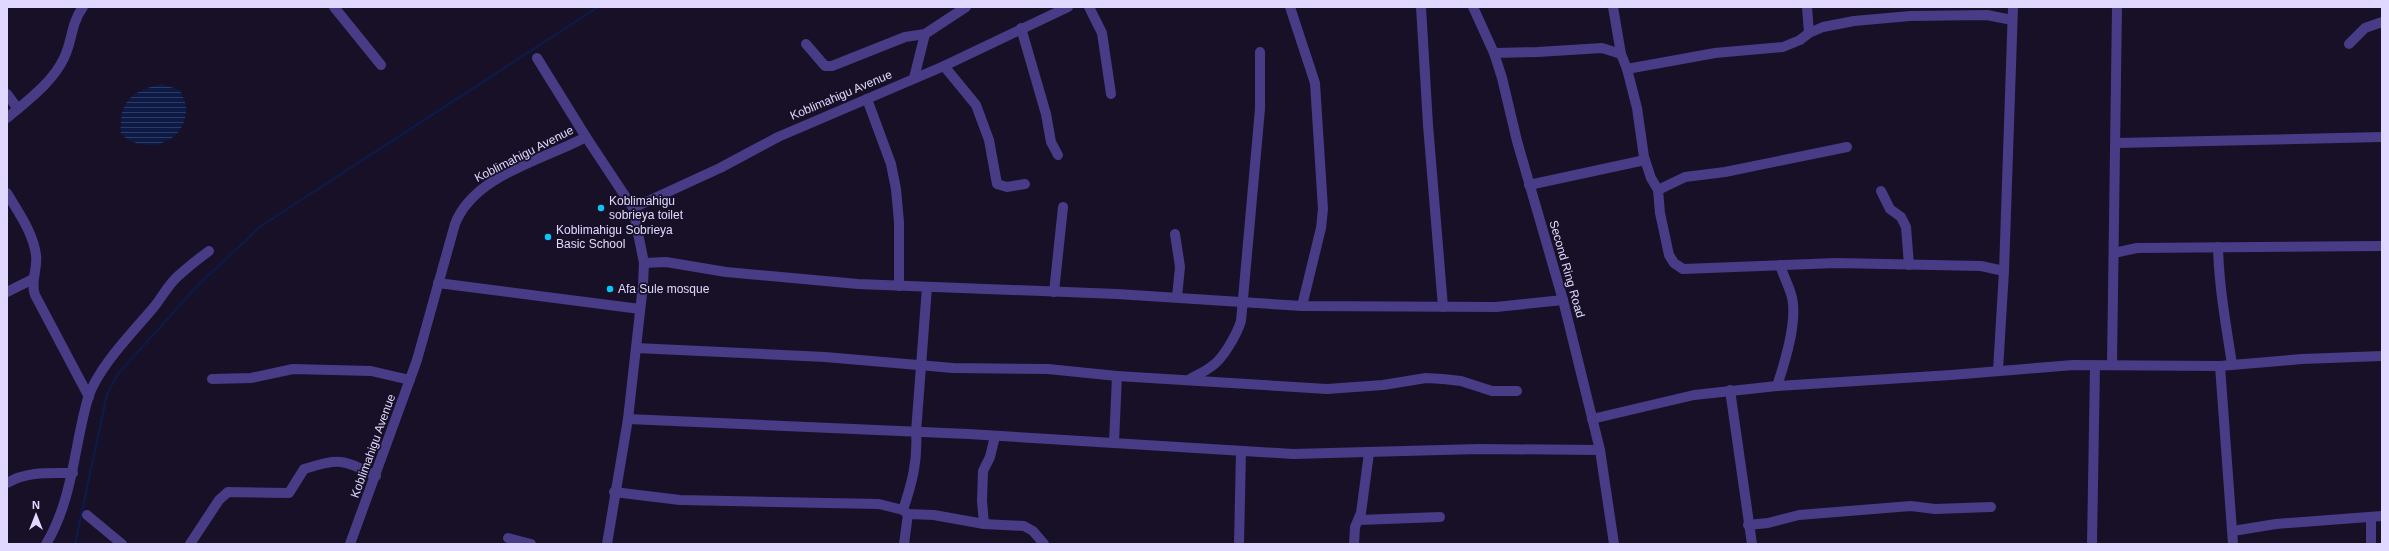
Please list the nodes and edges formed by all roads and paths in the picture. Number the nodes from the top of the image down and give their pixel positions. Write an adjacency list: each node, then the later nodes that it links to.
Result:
1 (83, 7): 32 (street)
2 (334, 7): 25 (street)
3 (966, 7): 18 (street)
4 (1068, 7): 16 (street, Koblimahigu Avenue)
5 (1089, 7): 30 (street)
6 (1290, 7): 65 (street)
7 (1421, 7): 66 (street)
8 (1473, 7): 22 (street, Second Ring Road)
9 (1613, 7): 23 (street)
10 (1807, 7): 17 (street)
11 (2013, 7): 14 (street)
12 (2117, 7): 36 (street)
13 (1910, 12): 14 (street); 17 (street)
14 (2012, 20): 55 (street)
15 (2382, 22): 20 (street)
16 (1021, 28): 26 (street, Koblimahigu Avenue); 38 (street)
17 (1809, 33): 27 (street)
18 (925, 34): 19 (street); 28 (street)
19 (806, 44)
20 (2349, 44)
21 (1260, 52): 64 (street)
22 (1494, 53): 23 (street); 41 (street, Second Ring Road)
23 (1621, 54): 27 (street)
24 (537, 58): 34 (street)
25 (381, 65)
26 (944, 66): 28 (street, Koblimahigu Avenue); 40 (street)
27 (1627, 69): 39 (street)
28 (914, 78): 31 (street, Koblimahigu Avenue)
29 (7, 94): 32 (street)
30 (1111, 94)
31 (867, 99): 46 (street, Koblimahigu Avenue); 58 (street)
32 (18, 109): 33 (street)
33 (7, 118)
34 (586, 137): 46 (street, Koblimahigu Avenue); 57 (street, Koblimahigu Avenue)
35 (2382, 137): 36 (street)
36 (2117, 143): 51 (street)
37 (1847, 147): 42 (street)
38 (1058, 155)
39 (1645, 160): 41 (street); 42 (street)
40 (1025, 184)
41 (1529, 185): 63 (street, Second Ring Road)
42 (1658, 190): 53 (street)
43 (1881, 191): 54 (street)
44 (7, 193): 56 (street)
45 (1063, 207): 61 (street)
46 (633, 208): 52 (street)
47 (1175, 234): 62 (street)
48 (2382, 246): 49 (street)
49 (2218, 247): 51 (street); 71 (street)
50 (209, 251): 83 (street)
51 (2114, 253): 70 (street)
52 (644, 263): 58 (street); 67 (street)
53 (1780, 265): 54 (street); 80 (street)
54 (1908, 265): 55 (street)
55 (2004, 271): 75 (street)
56 (33, 279): 60 (street); 83 (street)
57 (438, 283): 67 (street); 79 (street, Koblimahigu Avenue)
58 (899, 286): 59 (street)
59 (927, 287): 61 (street); 73 (street)
60 (7, 292)
61 (1054, 292): 62 (street)
62 (1177, 298): 64 (street)
63 (1563, 300): 66 (street); 85 (street, Second Ring Road)
64 (1244, 302): 65 (street); 78 (street)
65 (1302, 306): 66 (street)
66 (1443, 307)
67 (640, 309): 68 (street)
68 (636, 348): 73 (street); 84 (street)
69 (2382, 356): 71 (street)
70 (2112, 364): 72 (street); 74 (street)
71 (2232, 364): 74 (street)
72 (2095, 365): 75 (street); 119 (street)
73 (921, 366): 76 (street); 86 (street)
74 (2220, 366): 105 (street)
75 (1998, 370): 80 (street)
76 (1117, 376): 78 (street); 88 (street)
77 (212, 379): 79 (street)
78 (1190, 379): 82 (street)
79 (410, 380): 93 (street, Koblimahigu Avenue)
80 (1777, 386): 81 (street)
81 (1730, 390): 85 (street); 104 (street)
82 (1517, 392)
83 (89, 397): 92 (street)
84 (628, 419): 86 (street); 95 (street)
85 (1592, 419): 89 (street, Second Ring Road)
86 (916, 432): 87 (street); 97 (street)
87 (994, 436): 88 (street); 103 (street)
88 (1114, 443): 90 (street)
89 (1600, 450): 91 (street); 117 (street, Second Ring Road)
90 (1241, 451): 91 (street); 115 (street)
91 (1369, 453): 102 (street)
92 (73, 473): 94 (street); 107 (street)
93 (376, 476): 109 (street); 110 (street, Koblimahigu Avenue)
94 (7, 483)
95 (614, 492): 97 (street); 112 (street)
96 (1991, 507): 104 (street)
97 (906, 512): 103 (street); 113 (street)
98 (87, 515): 108 (street)
99 (2382, 516): 101 (street)
100 (1440, 517): 102 (street)
101 (2371, 517): 105 (street); 121 (street)
102 (1358, 520): 116 (street)
103 (984, 524): 114 (street)
104 (1748, 525): 118 (street)
105 (2233, 531): 120 (street)
106 (508, 538): 111 (street)
107 (46, 544)
108 (122, 544)
109 (190, 544)
110 (350, 544)
111 (531, 544)
112 (607, 544)
113 (904, 544)
114 (1044, 544)
115 (1239, 544)
116 (1354, 544)
117 (1614, 544)
118 (1752, 544)
119 (2092, 544)
120 (2233, 544)
121 (2371, 544)

